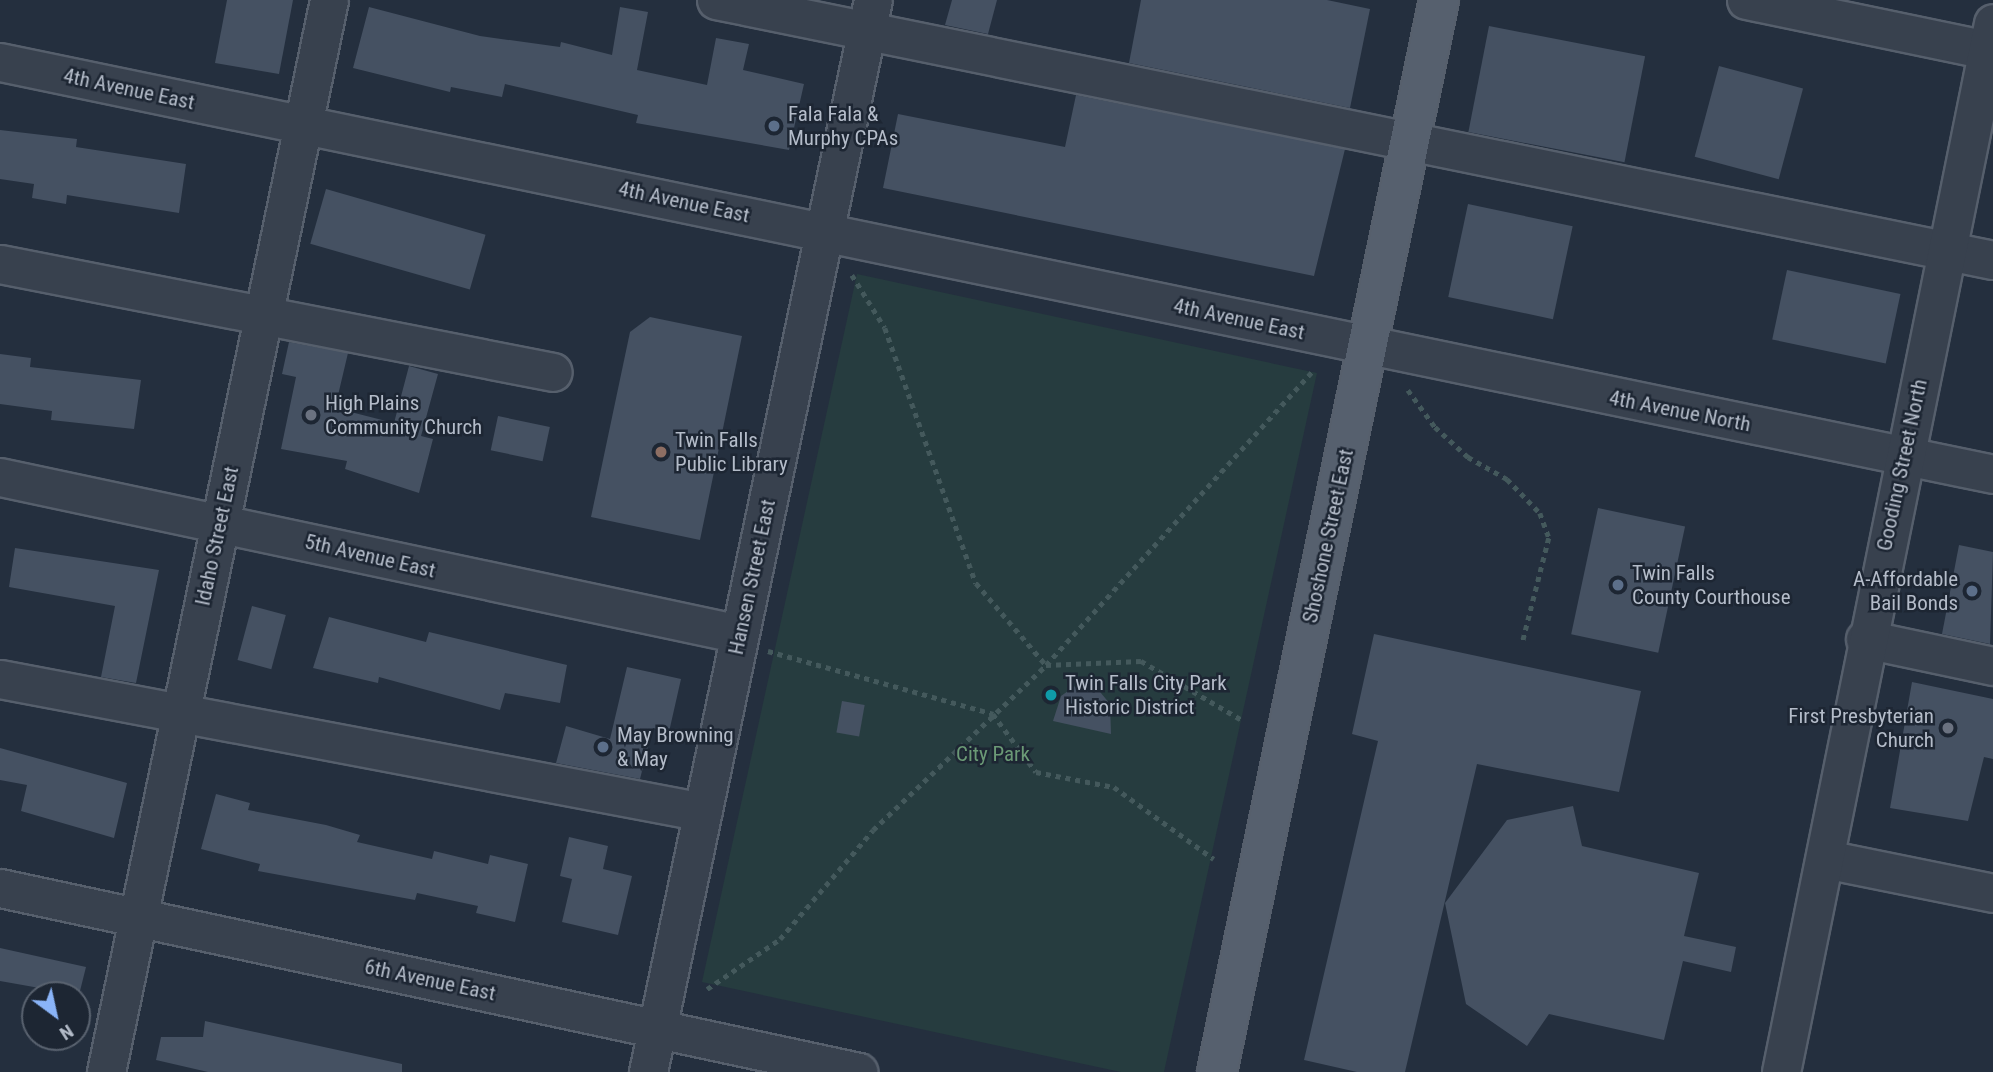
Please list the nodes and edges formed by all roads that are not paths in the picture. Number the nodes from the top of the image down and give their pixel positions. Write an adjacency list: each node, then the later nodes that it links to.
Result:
1 (329, 0): 8 (street, Idaho Street East)
2 (716, 0): 5 (street)
3 (1439, 0): 9 (main road, Shoshone Street East)
4 (1746, 0): 6 (street)
5 (870, 14): 9 (street); 10 (street, Hansen Street East)
6 (1991, 41): 11 (street, Gooding Street North)
7 (0, 62): 8 (street, 4th Avenue East)
8 (303, 125): 10 (street, 4th Avenue East); 14 (street, Idaho Street East)
9 (1410, 140): 11 (street); 15 (main road, Shoshone Street East)
10 (824, 233): 15 (street, 4th Avenue East); 21 (street, Hansen Street East)
11 (1946, 250): 12 (street); 17 (street, Gooding Street North)
12 (1993, 260)
13 (0, 264): 14 (street)
14 (263, 315): 16 (street); 20 (street, Idaho Street East)
15 (1367, 347): 17 (street, 4th Avenue North); 35 (main road, Shoshone Street East)
16 (552, 372)
17 (1905, 456): 18 (street, 4th Avenue North); 22 (street, Gooding Street North)
18 (1993, 474)
19 (0, 477): 20 (street, 5th Avenue East)
20 (220, 522): 21 (street, 5th Avenue East); 25 (street, Idaho Street East)
21 (740, 635): 26 (street, Hansen Street East)
22 (1865, 639): 23 (street); 27 (street, Gooding Street North)
23 (1993, 666)
24 (0, 679): 25 (street)
25 (180, 715): 26 (street); 30 (street, Idaho Street East)
26 (703, 812): 31 (street, Hansen Street East)
27 (1825, 859): 29 (street); 36 (street, Gooding Street North)
28 (0, 888): 30 (street, 6th Avenue East)
29 (1993, 893)
30 (140, 917): 31 (street, 6th Avenue East); 32 (street, Idaho Street East)
31 (657, 1028): 33 (street, Hansen Street East); 34 (street, 6th Avenue East)
32 (106, 1072)
33 (648, 1072)
34 (859, 1072)
35 (1217, 1072)
36 (1781, 1072)

